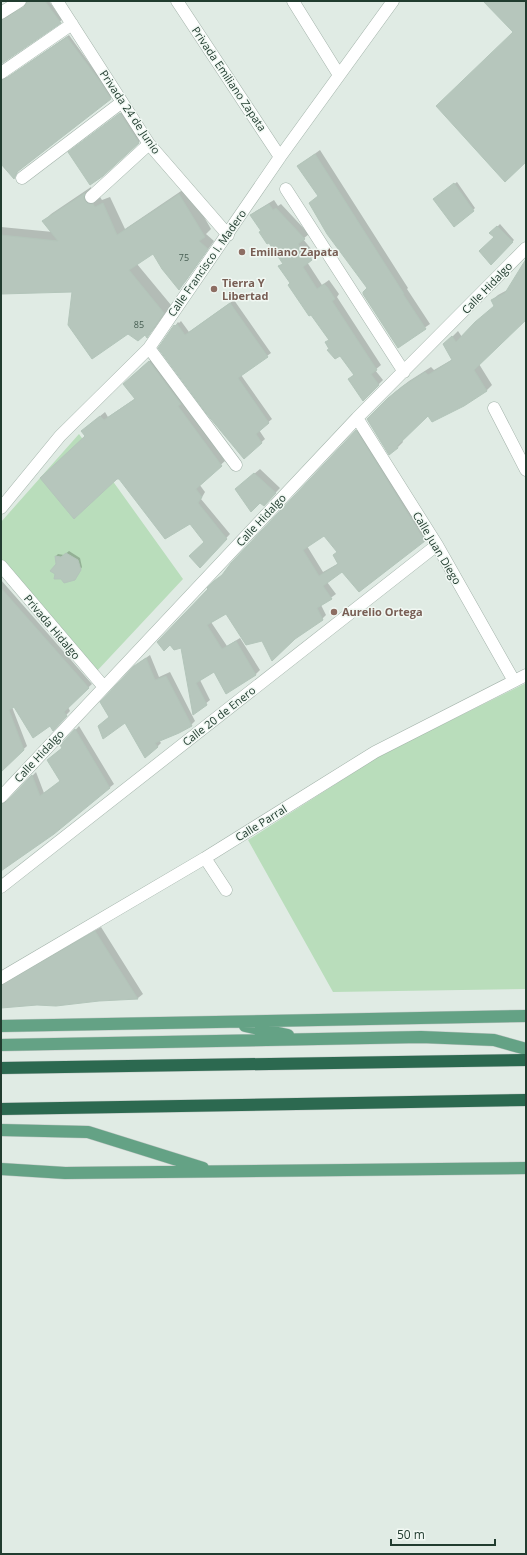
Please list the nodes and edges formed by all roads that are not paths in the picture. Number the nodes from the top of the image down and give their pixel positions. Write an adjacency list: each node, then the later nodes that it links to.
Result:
1 (20, 1): 6 (street)
2 (58, 1): 7 (street, Privada 24 de Junio)
3 (177, 1): 12 (street, Privada Emiliano Zapata)
4 (293, 1): 9 (street)
5 (393, 1): 9 (street, Calle Francisco I. Madero)
6 (1, 13)
7 (72, 24): 8 (street); 10 (street, Privada 24 de Junio)
8 (1, 72)
9 (338, 75): 12 (street, Calle Francisco I. Madero)
10 (122, 102): 11 (street, Privada 24 de Junio); 13 (street)
11 (149, 144): 15 (street); 16 (street, Privada 24 de Junio)
12 (280, 157): 16 (street, Calle Francisco I. Madero)
13 (22, 178)
14 (286, 188): 19 (street)
15 (91, 197)
16 (228, 235): 18 (street, Calle Francisco I. Madero)
17 (526, 248): 19 (street, Calle Hidalgo)
18 (149, 348): 22 (street); 24 (street, Calle Francisco I. Madero)
19 (404, 372): 21 (street, Calle Hidalgo)
20 (494, 408): 23 (street)
21 (357, 418): 25 (street, Calle Juan Diego); 29 (street, Calle Hidalgo)
22 (236, 465)
23 (526, 470)
24 (1, 508)
25 (437, 545): 28 (street, Calle Juan Diego); 32 (street, Calle 20 de Enero)
26 (1, 566): 29 (street, Privada Hidalgo)
27 (526, 675): 28 (street, Calle Parral)
28 (514, 681): 31 (street, Calle Parral)
29 (104, 688): 30 (street, Calle Hidalgo)
30 (1, 797)
31 (205, 858): 33 (street); 34 (street, Calle Parral)
32 (1, 887)
33 (226, 890)
34 (1, 978)
35 (526, 1016): 36 (main road)
36 (227, 1022): 37 (main road); 38 (main road)
37 (1, 1026)
38 (306, 1039): 39 (main road); 40 (main road)
39 (1, 1045)
40 (526, 1049)
41 (526, 1060): 42 (highway)
42 (1, 1068)
43 (526, 1100): 44 (highway)
44 (1, 1109)
45 (1, 1130): 48 (main road)
46 (526, 1168): 48 (main road)
47 (1, 1169): 48 (main road)
48 (214, 1171)

